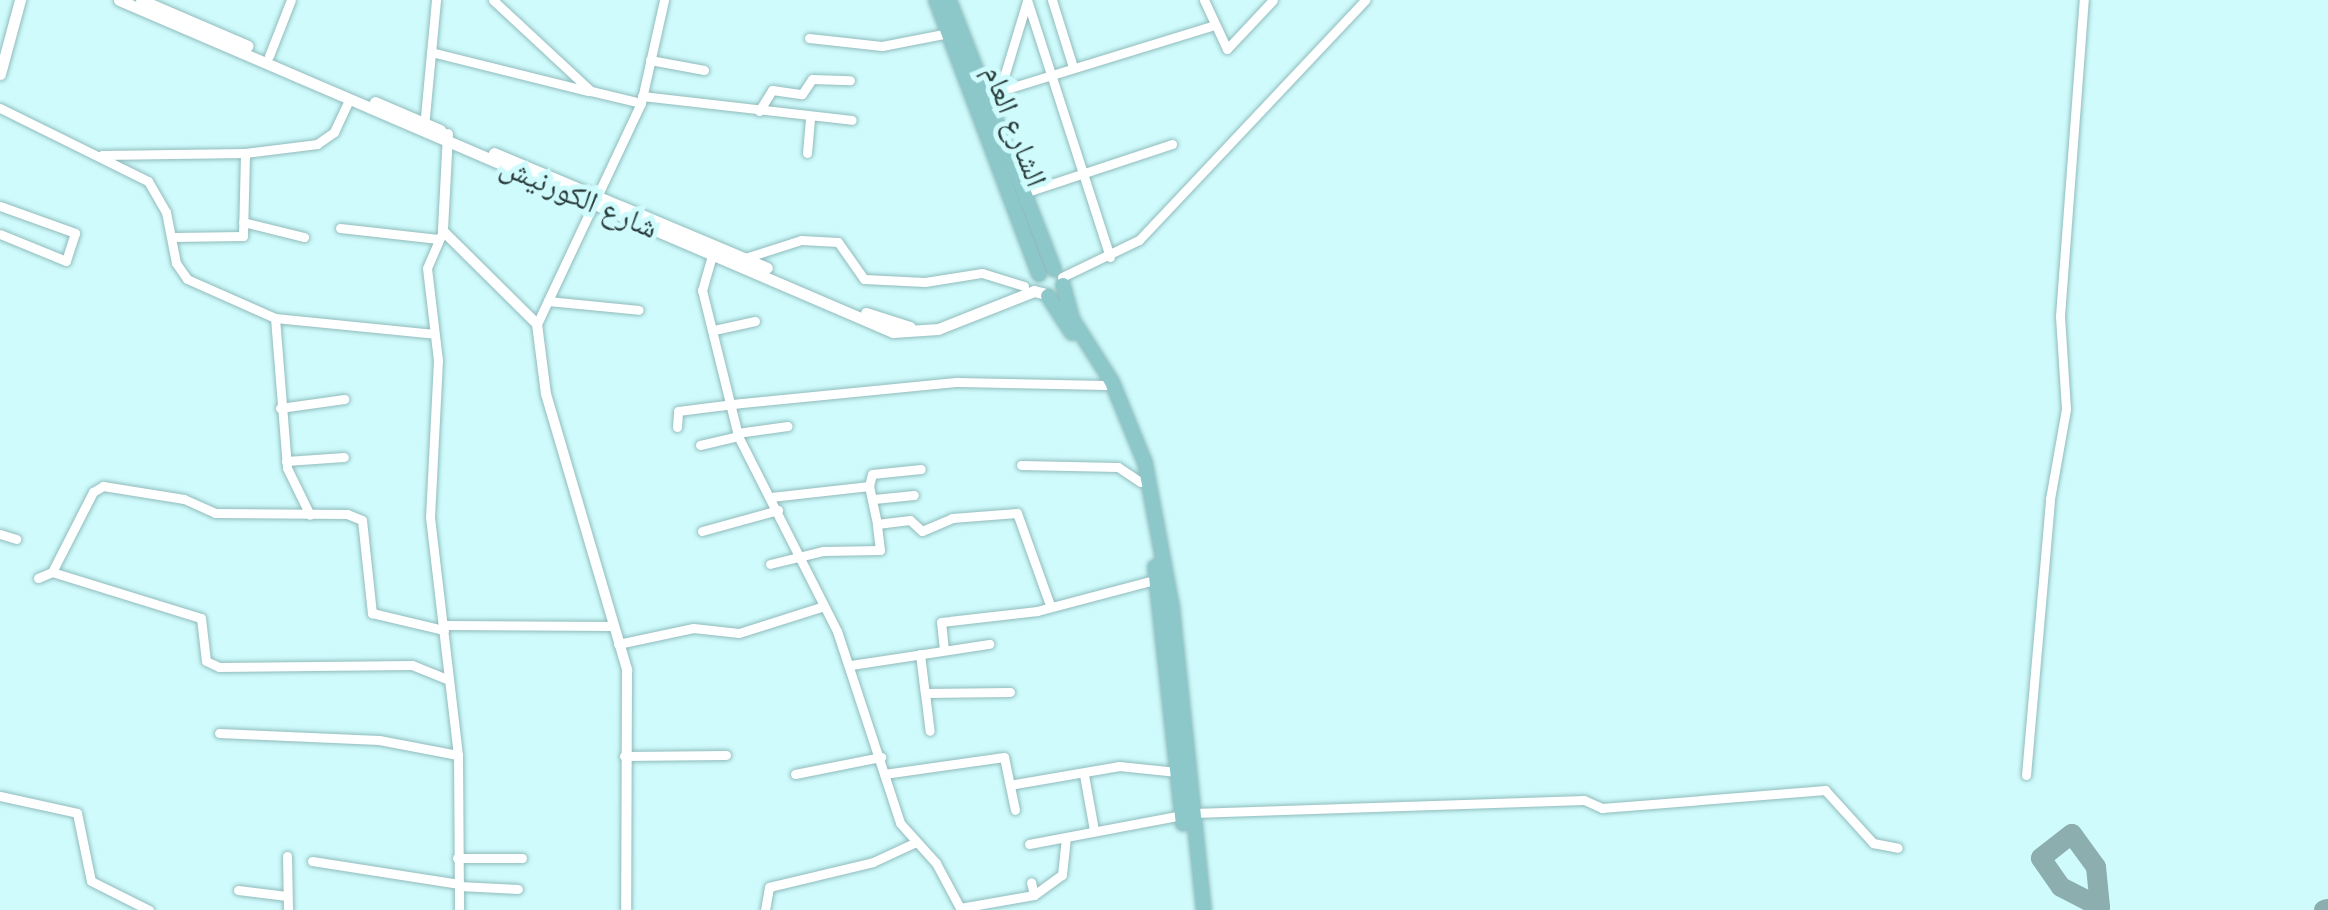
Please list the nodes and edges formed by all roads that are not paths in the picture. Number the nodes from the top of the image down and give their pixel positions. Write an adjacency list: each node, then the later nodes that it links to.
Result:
1 (20, 0): 24 (main road)
2 (119, 0): 29 (main road, شارع الكورنيش)
3 (141, 0): 20 (main road, شارع الكورنيش)
4 (291, 0): 20 (street)
5 (436, 0): 19 (street)
6 (494, 0): 27 (street)
7 (664, 0): 21 (street)
8 (936, 0): 17 (main road, الشارع العام)
9 (948, 0): 28 (main road, الشارع العام)
10 (1027, 0): 25 (street); 28 (street)
11 (1052, 0): 22 (street)
12 (1204, 0): 16 (street)
13 (1273, 0): 16 (street)
14 (1366, 0): 53 (street)
15 (2084, 0): 117 (street)
16 (1211, 26): 22 (street)
17 (949, 33): 18 (street); 42 (main road, الشارع العام)
18 (810, 38)
19 (431, 52): 27 (street); 35 (street)
20 (270, 56): 35 (main road, شارع الكورنيش)
21 (650, 60): 23 (street); 30 (street)
22 (1073, 67): 25 (street)
23 (704, 70)
24 (0, 74)
25 (1052, 74): 28 (street); 41 (street)
26 (850, 80): 32 (street)
27 (591, 91): 30 (street)
28 (993, 92): 42 (main road, الشارع العام)
29 (349, 100): 35 (main road, شارع الكورنيش); 38 (street)
30 (641, 100): 32 (street); 43 (street)
31 (0, 108): 40 (street)
32 (760, 110): 33 (street)
33 (810, 118): 34 (street); 39 (street)
34 (852, 120)
35 (424, 127): 36 (main road, شارع الكورنيش)
36 (448, 137): 43 (main road, شارع الكورنيش); 48 (street)
37 (1172, 144): 41 (street)
38 (245, 152): 40 (street); 45 (street)
39 (807, 154)
40 (99, 156): 49 (street)
41 (1084, 172): 42 (street); 53 (street)
42 (1019, 190): 54 (main road, الشارع العام)
43 (594, 200): 51 (main road, شارع الكورنيش); 52 (main road, شارع الكورنيش); 57 (street)
44 (0, 206): 47 (street)
45 (243, 222): 49 (street); 50 (street)
46 (340, 228): 48 (street)
47 (0, 234)
48 (440, 235): 61 (street); 63 (street)
49 (172, 237): 59 (street)
50 (304, 237)
51 (713, 252): 56 (main road, شارع الكورنيش); 62 (street)
52 (745, 258): 55 (main road, شارع الكورنيش); 55 (street)
53 (1110, 258): 54 (street)
54 (1051, 276): 55 (main road, شارع الكورنيش); 56 (main road); 56 (main road); 77 (main road)
55 (1024, 286)
56 (1046, 294): 64 (main road)
57 (548, 300): 58 (street); 61 (street)
58 (639, 310)
59 (274, 318): 63 (street); 67 (street)
60 (756, 321): 62 (street)
61 (537, 324): 96 (street)
62 (714, 330): 66 (street)
63 (434, 334): 97 (street)
64 (1106, 385): 66 (street); 77 (main road)
65 (344, 399): 67 (street)
66 (729, 405): 69 (street); 70 (street)
67 (280, 408): 73 (street)
68 (788, 426): 70 (street)
69 (676, 427)
70 (738, 435): 71 (street); 79 (street)
71 (700, 445)
72 (344, 457): 73 (street)
73 (286, 461): 82 (street)
74 (1020, 465): 77 (street)
75 (921, 468): 76 (street)
76 (869, 486): 79 (street); 80 (street)
77 (1145, 488): 93 (main road); 108 (main road)
78 (914, 495): 80 (street)
79 (771, 497): 81 (street)
80 (874, 499): 83 (street)
81 (778, 510): 84 (street); 89 (street)
82 (310, 516): 91 (street); 97 (street)
83 (878, 524): 85 (street); 89 (street)
84 (702, 531)
85 (922, 531): 88 (street); 94 (street)
86 (0, 534): 87 (street)
87 (16, 539)
88 (925, 544)
89 (802, 556): 90 (street); 95 (street)
90 (770, 564)
91 (52, 572): 92 (street); 103 (street)
92 (38, 578)
93 (1158, 579): 94 (street); 108 (main road)
94 (1050, 605): 100 (street)
95 (824, 606): 98 (street); 102 (street)
96 (612, 626): 97 (street); 98 (street)
97 (444, 627): 103 (street)
98 (618, 644): 111 (street)
99 (989, 644): 100 (street)
100 (944, 650): 101 (street)
101 (920, 654): 102 (street); 105 (street)
102 (851, 666): 112 (street)
103 (447, 679): 109 (street)
104 (1010, 692): 105 (street)
105 (925, 693): 106 (street)
106 (930, 731)
107 (219, 733): 109 (street)
108 (1178, 739): 113 (main road); 121 (main road)
109 (458, 755): 128 (street)
110 (726, 755): 111 (street)
111 (624, 756): 140 (street)
112 (881, 757): 114 (street); 115 (street)
113 (1176, 772): 116 (street); 121 (main road)
114 (795, 774)
115 (884, 774): 118 (street); 124 (street)
116 (1084, 775): 118 (street); 122 (street)
117 (2026, 775)
118 (1014, 784): 120 (street)
119 (0, 796): 137 (street)
120 (1015, 810)
121 (1186, 814): 122 (street); 126 (street); 142 (main road); 143 (main road)
122 (1094, 830): 123 (street)
123 (1066, 838): 125 (street); 135 (street)
124 (916, 842): 135 (street); 141 (street)
125 (1029, 844)
126 (1898, 848)
127 (286, 856): 136 (street)
128 (457, 858): 129 (street); 132 (street)
129 (522, 858)
130 (312, 861): 132 (street)
131 (1031, 882): 135 (street)
132 (459, 885): 133 (street); 139 (street)
133 (518, 889)
134 (238, 890): 136 (street)
135 (1034, 895)
136 (287, 896): 138 (street)
137 (149, 910)
138 (288, 910)
139 (459, 910)
140 (626, 910)
141 (765, 910)
142 (1196, 910)
143 (1204, 910)

